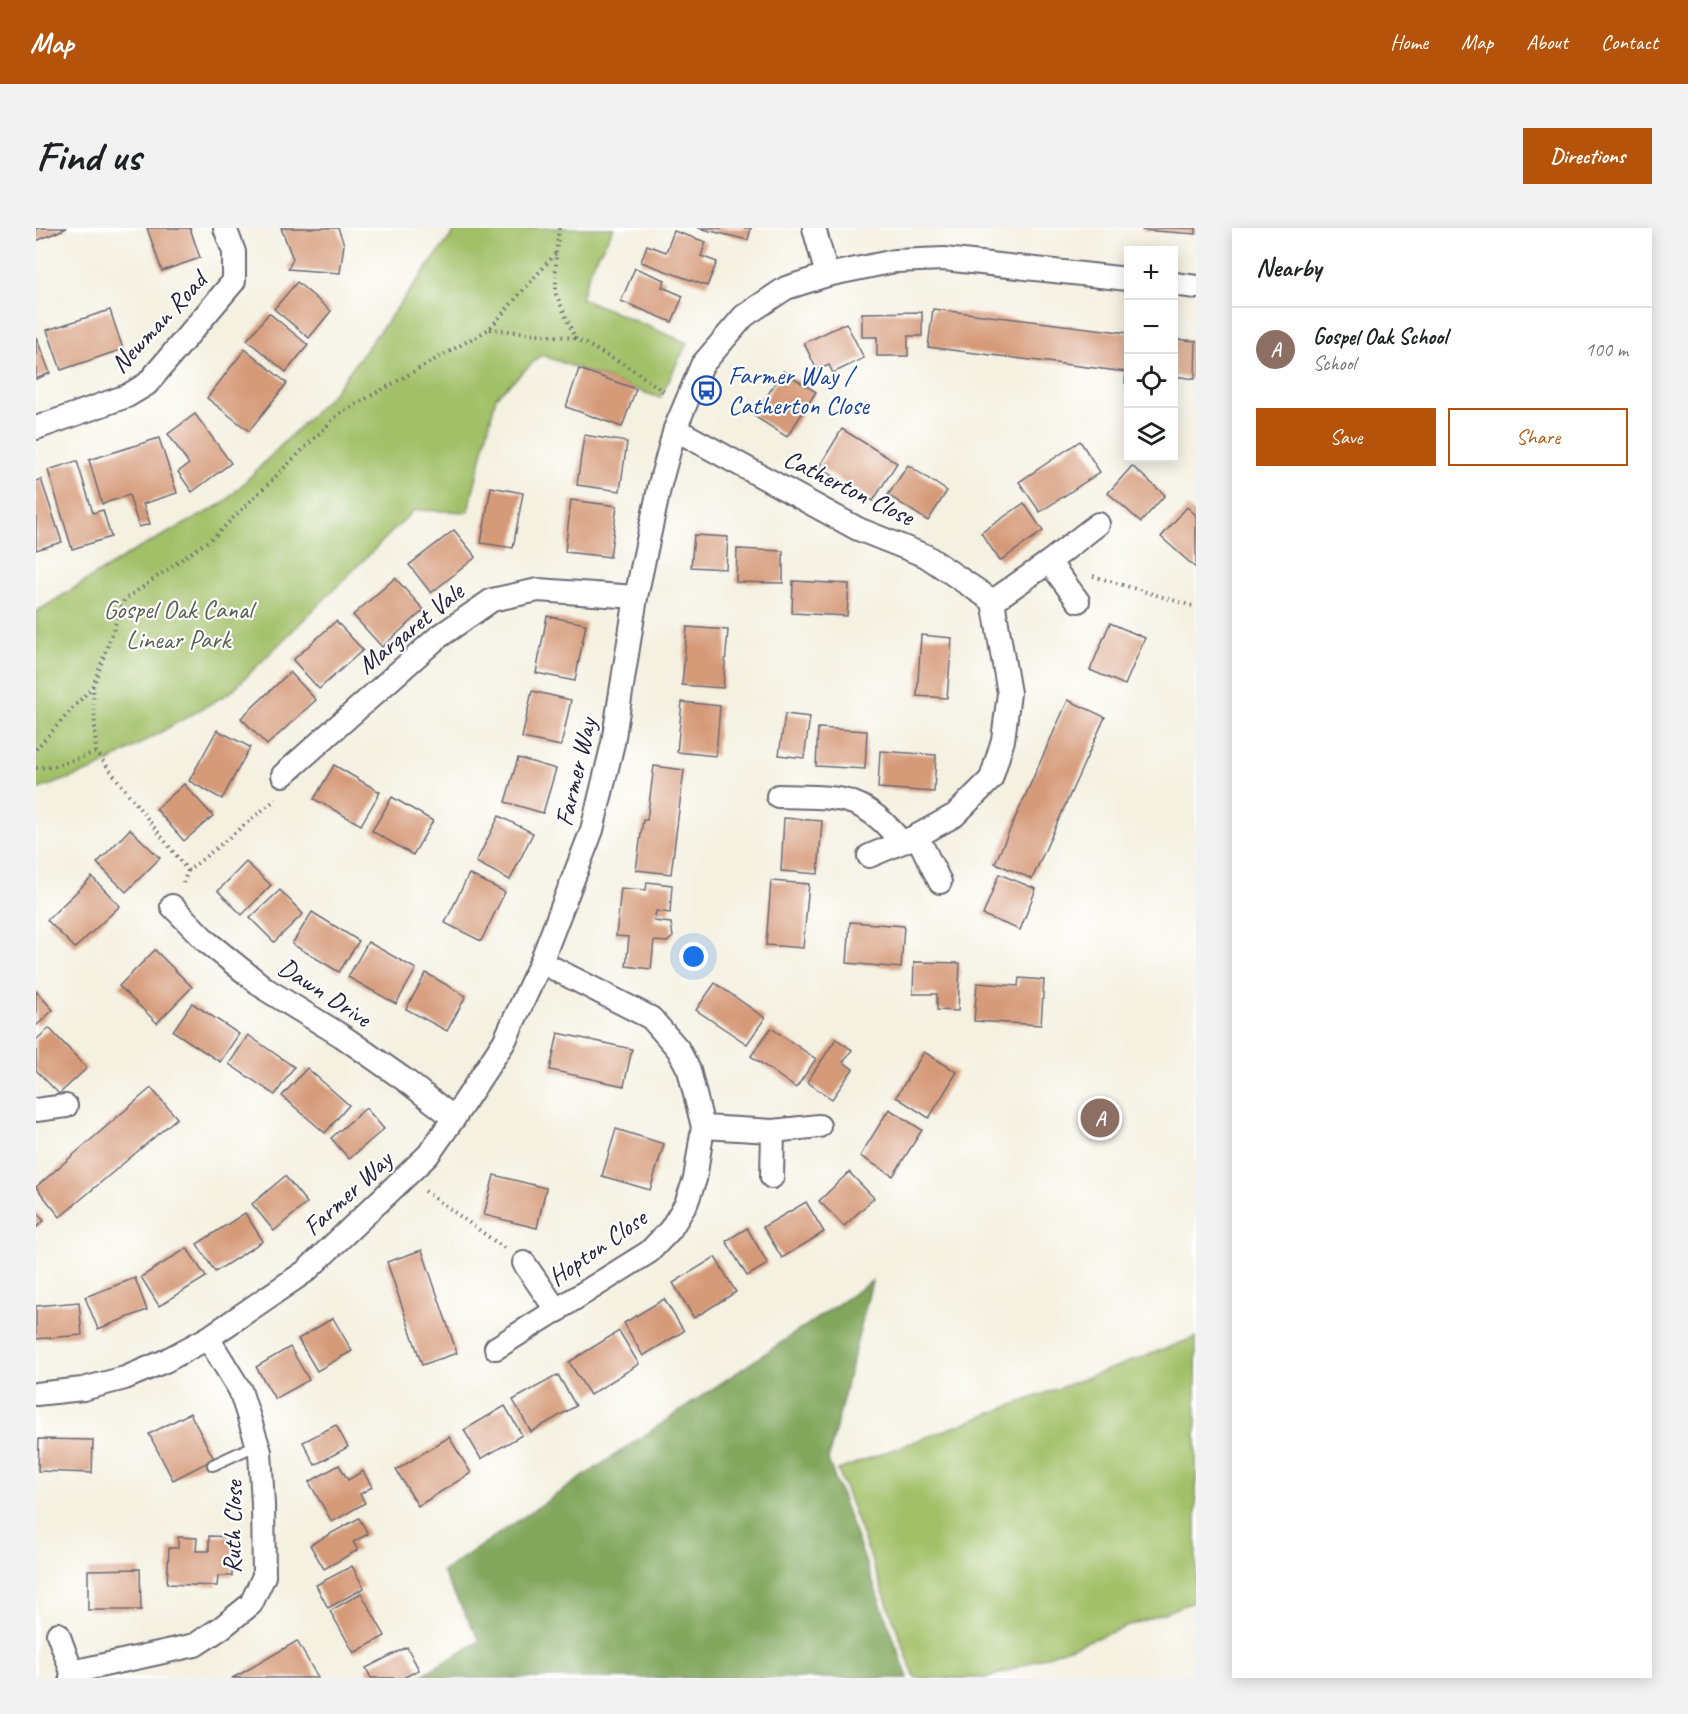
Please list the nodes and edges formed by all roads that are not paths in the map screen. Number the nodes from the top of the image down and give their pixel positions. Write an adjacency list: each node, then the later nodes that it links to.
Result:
1 (225, 228): 7 (street, Newman Road)
2 (814, 228): 3 (street)
3 (827, 275): 4 (street, Farmer Way); 8 (street, Farmer Way)
4 (1124, 279)
5 (1178, 285): 6 (street)
6 (1196, 287)
7 (36, 428)
8 (675, 429): 11 (street, Farmer Way); 12 (street, Catherton Close)
9 (1098, 524): 10 (street)
10 (1050, 562): 12 (street); 13 (street)
11 (636, 597): 14 (street, Margaret Vale); 20 (street, Farmer Way)
12 (993, 601): 16 (street)
13 (1078, 601)
14 (283, 775)
15 (778, 796): 16 (street)
16 (909, 839): 17 (street); 18 (street)
17 (869, 856)
18 (940, 882)
19 (172, 906): 23 (street, Dawn Drive)
20 (542, 962): 23 (street, Farmer Way); 25 (street, Hopton Close)
21 (66, 1106): 22 (street)
22 (36, 1110)
23 (454, 1118): 30 (street, Farmer Way)
24 (819, 1126): 26 (street)
25 (703, 1127): 26 (street); 29 (street, Hopton Close)
26 (773, 1131): 27 (street)
27 (772, 1177)
28 (524, 1263): 29 (street, Hopton Close)
29 (557, 1311): 31 (street, Hopton Close)
30 (208, 1338): 32 (street, Farmer Way); 33 (street, Ruth Close)
31 (495, 1348)
32 (36, 1394)
33 (258, 1444): 34 (lane); 36 (street, Ruth Close)
34 (213, 1465)
35 (58, 1634): 36 (street, Ruth Close)
36 (72, 1675)

